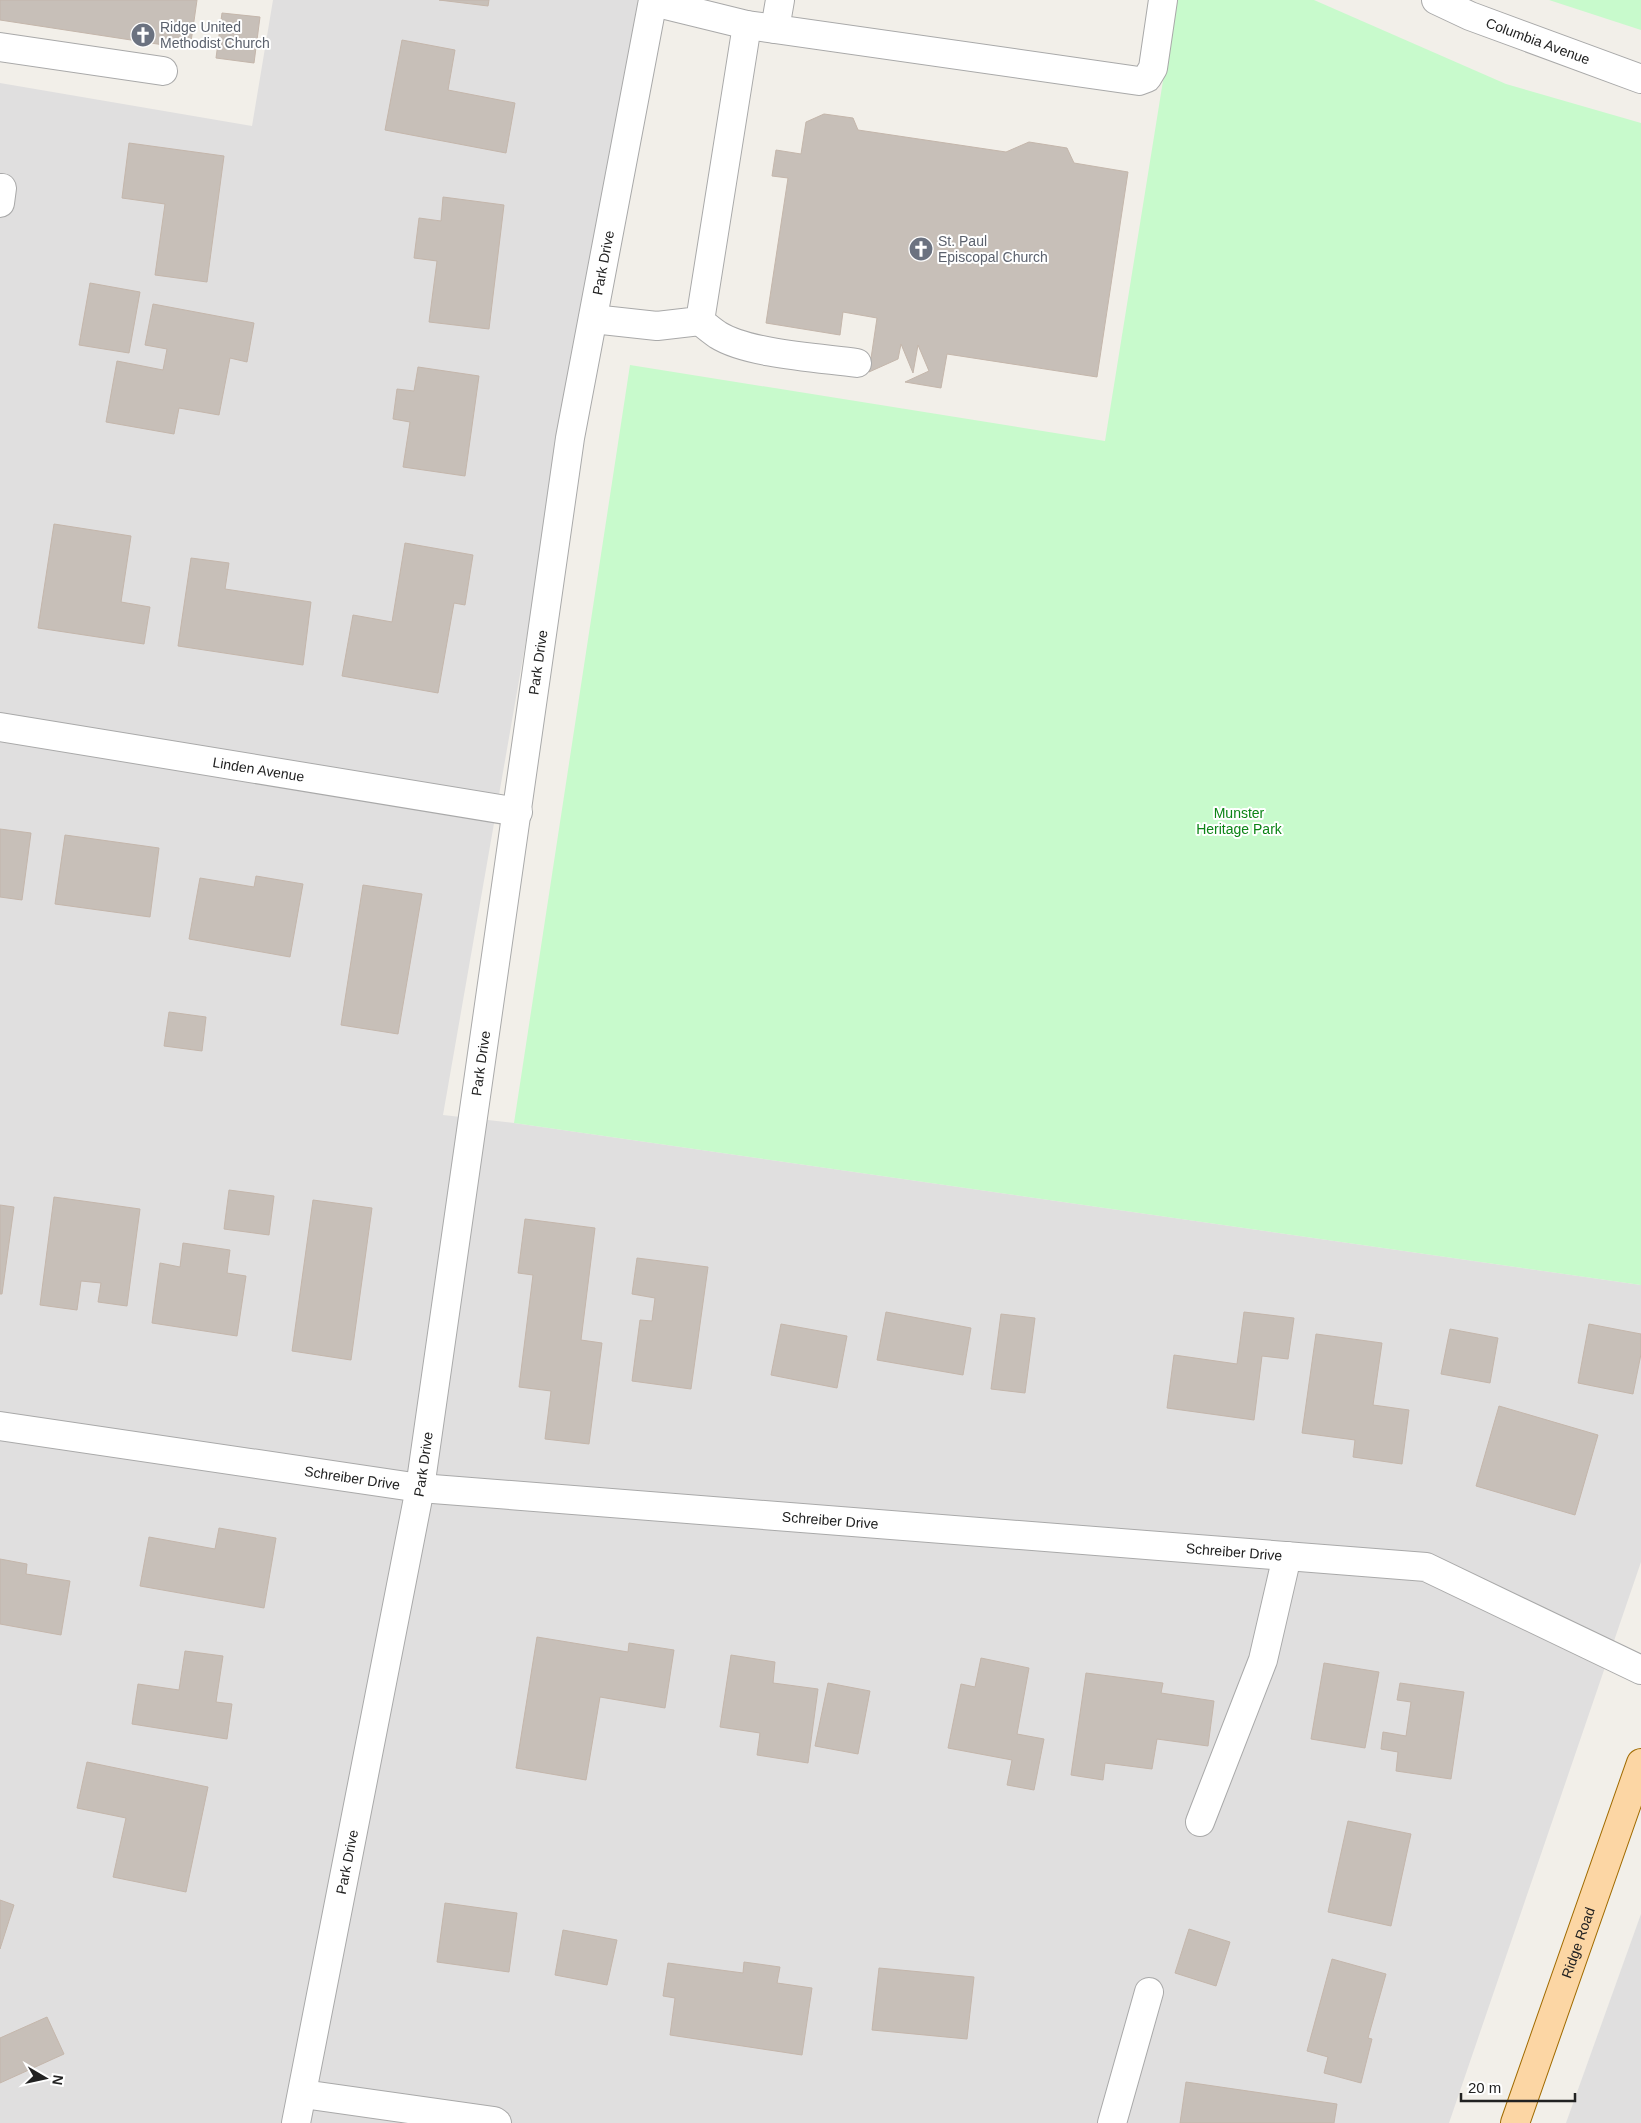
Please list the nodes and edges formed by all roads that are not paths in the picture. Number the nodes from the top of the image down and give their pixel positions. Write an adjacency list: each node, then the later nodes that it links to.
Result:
1 (780, 0): 6 (street)
2 (1163, 0): 6 (street)
3 (1436, 0): 9 (street, Columbia Avenue)
4 (653, 1): 5 (street); 10 (street, Park Drive)
5 (747, 25): 6 (street); 11 (street)
6 (776, 29)
7 (0, 47): 8 (street)
8 (162, 71)
9 (1641, 78)
10 (593, 320): 11 (street); 14 (street, Park Drive)
11 (700, 321): 12 (street)
12 (857, 363)
13 (0, 727): 14 (street, Linden Avenue)
14 (518, 812): 16 (street, Park Drive)
15 (0, 1426): 16 (street, Schreiber Drive)
16 (420, 1488): 17 (street, Schreiber Drive); 22 (street, Park Drive)
17 (1287, 1556): 18 (street, Schreiber Drive); 20 (street)
18 (1641, 1670)
19 (1641, 1763): 26 (main road, Ridge Road)
20 (1200, 1822)
21 (1148, 1992): 25 (street)
22 (303, 2094): 23 (street, Park Drive); 24 (street)
23 (296, 2123)
24 (497, 2123)
25 (1112, 2123)
26 (1515, 2123)

